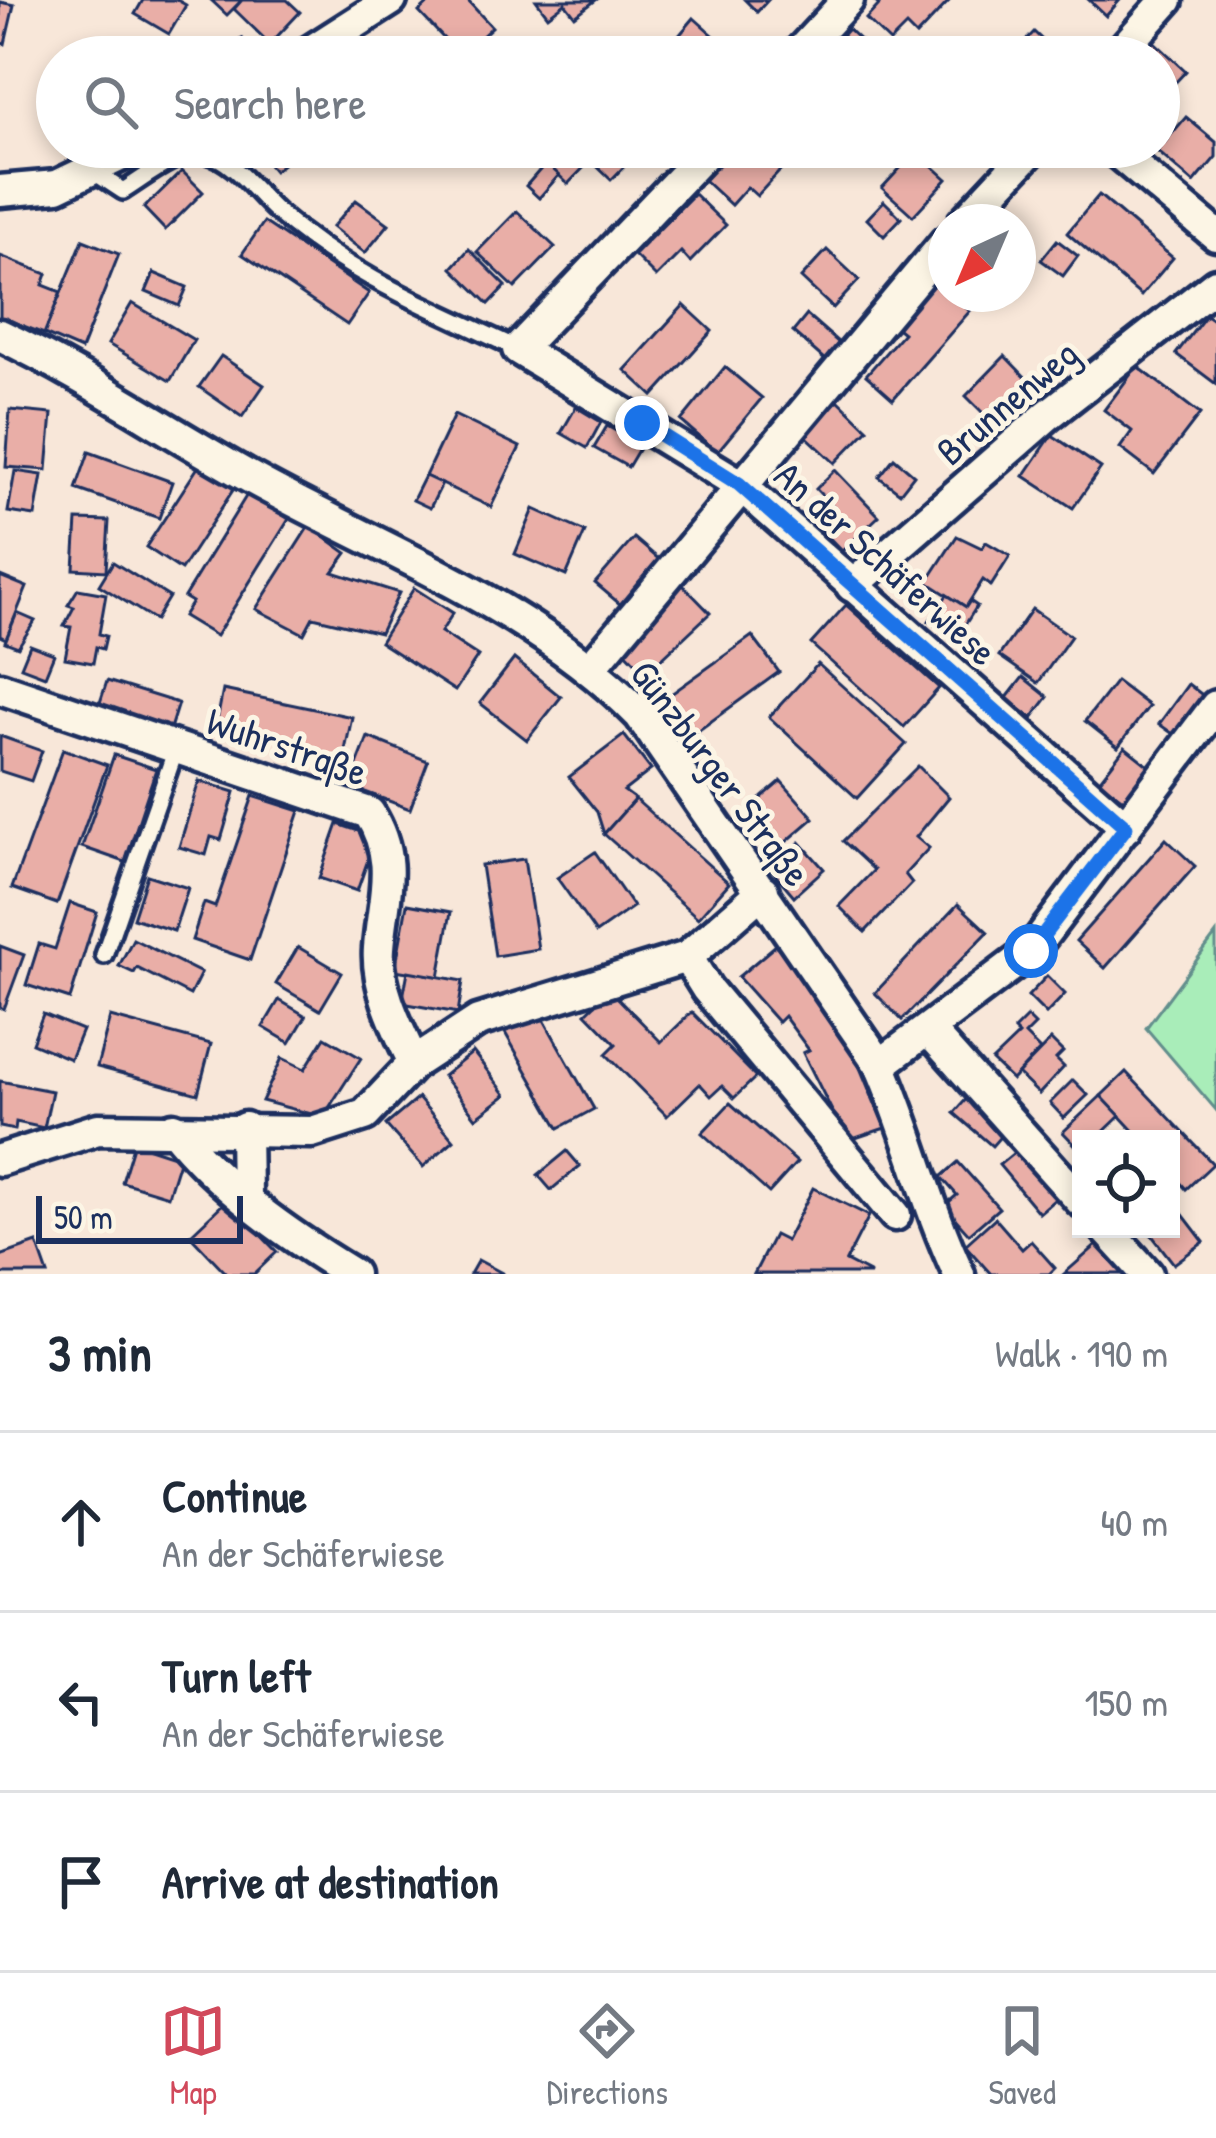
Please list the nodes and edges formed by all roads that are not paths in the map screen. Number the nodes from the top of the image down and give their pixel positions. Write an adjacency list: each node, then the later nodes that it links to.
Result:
1 (391, 0): 4 (street)
2 (848, 0): 5 (street)
3 (1167, 0): 6 (street)
4 (335, 36)
5 (815, 36)
6 (1135, 36)
7 (101, 168): 13 (street)
8 (161, 168): 13 (lane)
9 (230, 168): 20 (lane)
10 (691, 168): 20 (street)
11 (1014, 168): 15 (street)
12 (1136, 168): 16 (street)
13 (94, 172): 14 (street)
14 (0, 191)
15 (981, 204)
16 (1216, 235)
17 (928, 263): 21 (street)
18 (1216, 284): 22 (street, Brunnenweg)
19 (0, 335): 23 (street, Günzburger Straße)
20 (518, 349): 21 (street, An der Schäferwiese)
21 (739, 484): 22 (street, An der Schäferwiese); 23 (street)
22 (853, 586): 27 (street, An der Schäferwiese)
23 (592, 666): 28 (street, Günzburger Straße)
24 (0, 688): 26 (street, Wuhrstraße)
25 (1216, 706): 27 (street)
26 (176, 749): 29 (lane); 32 (street, Wuhrstraße)
27 (1126, 827): 31 (street)
28 (763, 891): 30 (street); 33 (street, Günzburger Straße)
29 (104, 955)
30 (687, 957): 32 (street); 39 (street)
31 (930, 1032): 33 (street); 37 (street)
32 (414, 1063): 35 (street)
33 (880, 1065): 42 (street, Günzburger Straße)
34 (173, 1128): 35 (street); 36 (street); 38 (street)
35 (245, 1128): 38 (street)
36 (0, 1160)
37 (1072, 1191)
38 (246, 1197): 41 (street)
39 (895, 1216)
40 (1114, 1238): 43 (street)
41 (352, 1274)
42 (959, 1274)
43 (1147, 1274)

